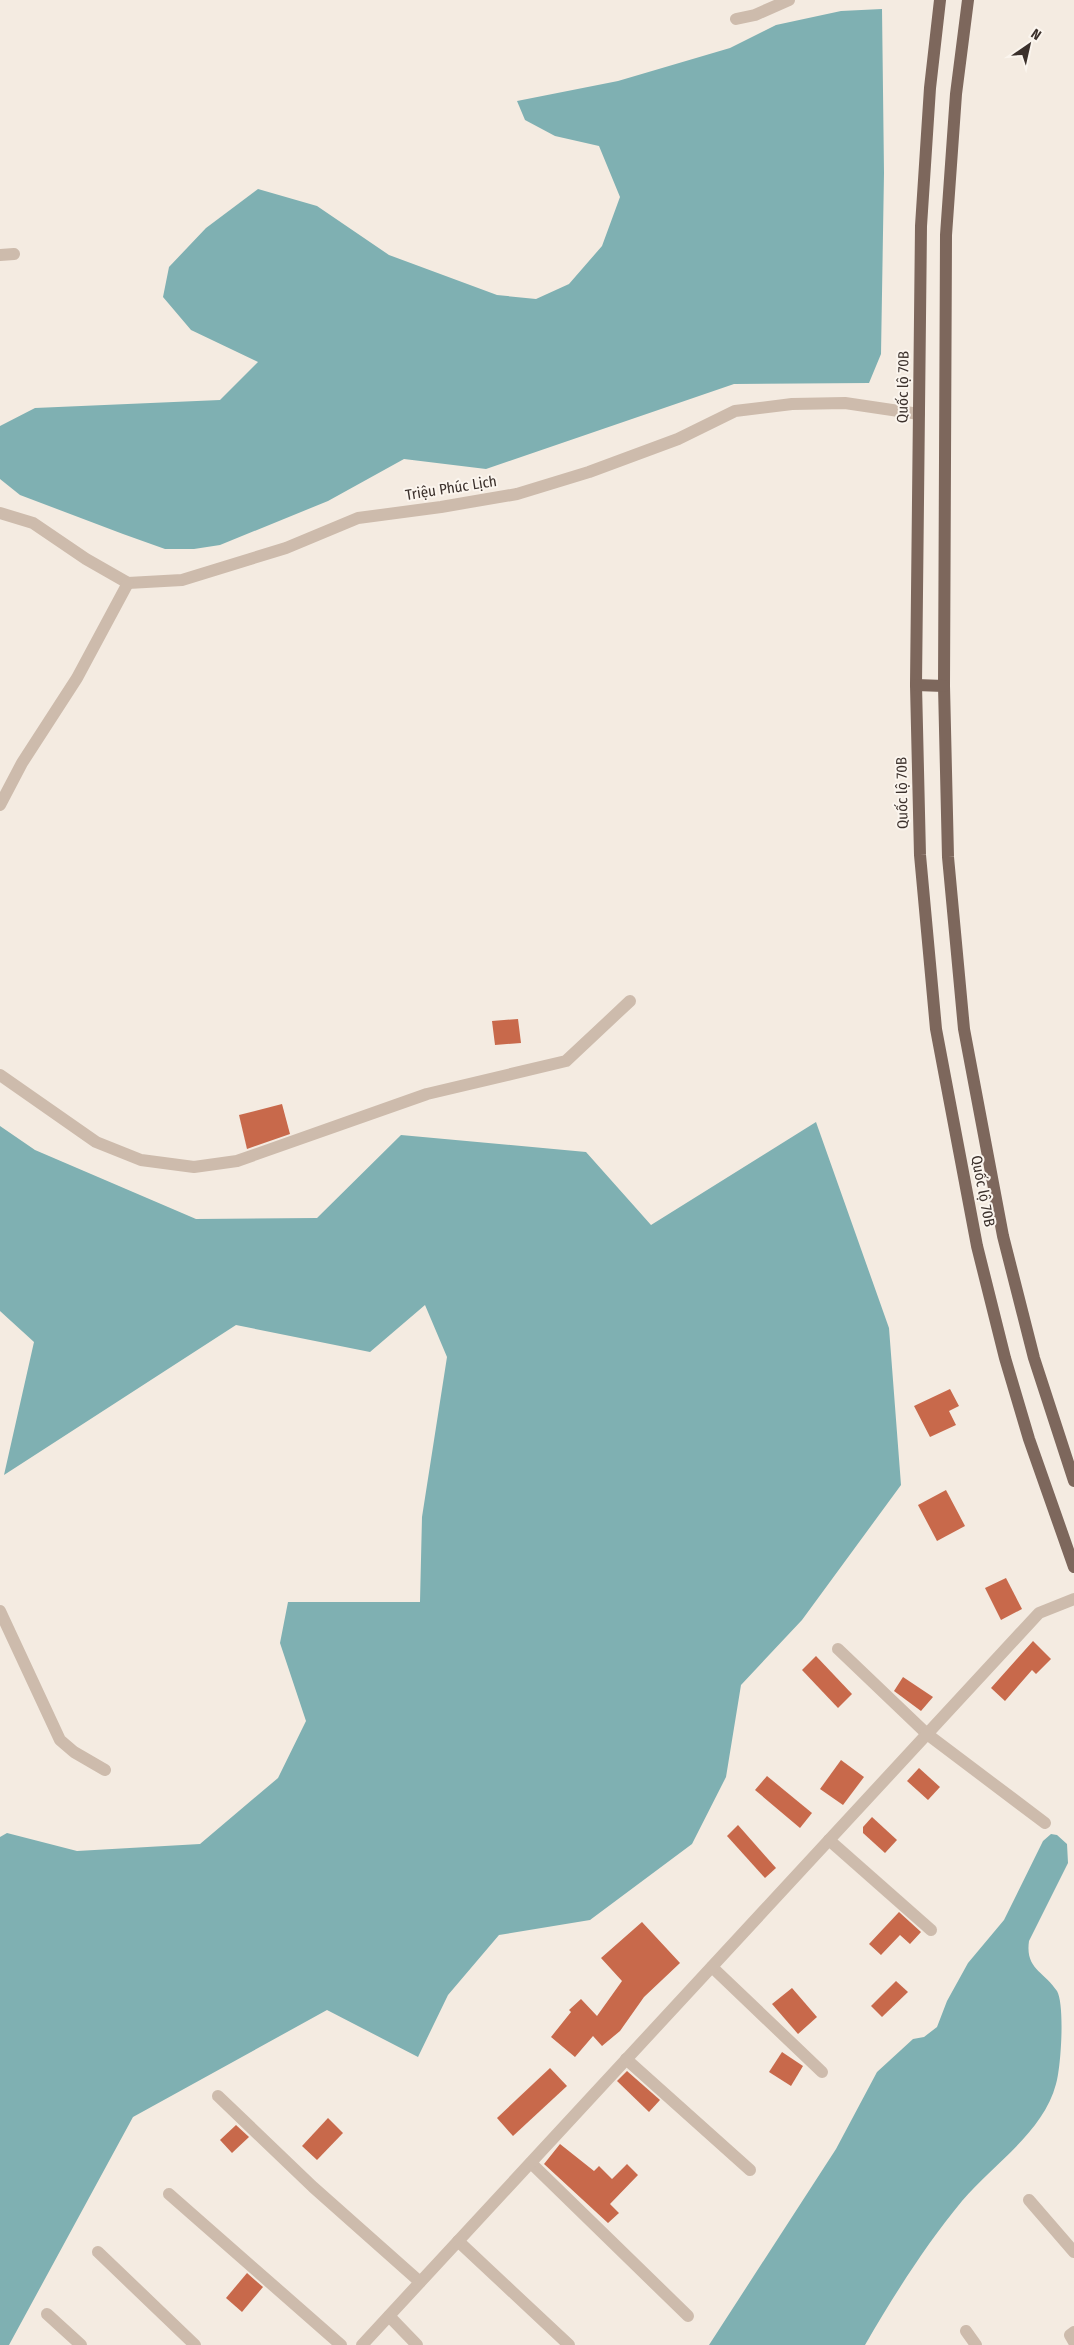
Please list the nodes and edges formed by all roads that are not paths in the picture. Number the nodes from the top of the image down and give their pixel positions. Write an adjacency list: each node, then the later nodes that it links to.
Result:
1 (789, 0): 4 (street)
2 (940, 0): 7 (main road, Quốc lộ 70B)
3 (968, 0): 11 (main road, Quốc lộ 70B)
4 (736, 19)
5 (14, 254): 6 (street)
6 (0, 255)
7 (919, 414): 9 (street, Triệu Phúc Lịch); 10 (main road, Quốc lộ 70B)
8 (0, 514): 9 (street)
9 (128, 583): 12 (street)
10 (916, 685): 11 (main road); 16 (main road, Quốc lộ 70B)
11 (944, 686): 15 (main road, Quốc lộ 70B)
12 (0, 805)
13 (630, 1001): 14 (street)
14 (0, 1075)
15 (1074, 1481)
16 (1074, 1567)
17 (1074, 1599): 21 (street)
18 (0, 1611): 19 (street)
19 (3, 1628): 22 (street)
20 (838, 1649): 21 (street)
21 (927, 1734): 23 (street); 24 (street)
22 (105, 1770)
23 (1045, 1823)
24 (829, 1840): 25 (street); 26 (street)
25 (931, 1930)
26 (712, 1967): 27 (street); 28 (street)
27 (626, 2059): 30 (street); 31 (street)
28 (822, 2072)
29 (218, 2096): 37 (street)
30 (531, 2162): 34 (street); 40 (street)
31 (750, 2170)
32 (168, 2194): 46 (street)
33 (1029, 2200): 36 (street)
34 (458, 2241): 37 (street); 49 (street)
35 (98, 2252): 45 (street)
36 (1074, 2252)
37 (420, 2282): 39 (street)
38 (47, 2314): 44 (street)
39 (389, 2316): 47 (street); 48 (street)
40 (688, 2316)
41 (966, 2331): 50 (street)
42 (1074, 2332): 43 (street)
43 (1074, 2342)
44 (81, 2345)
45 (195, 2345)
46 (341, 2345)
47 (362, 2345)
48 (417, 2345)
49 (569, 2345)
50 (976, 2345)

